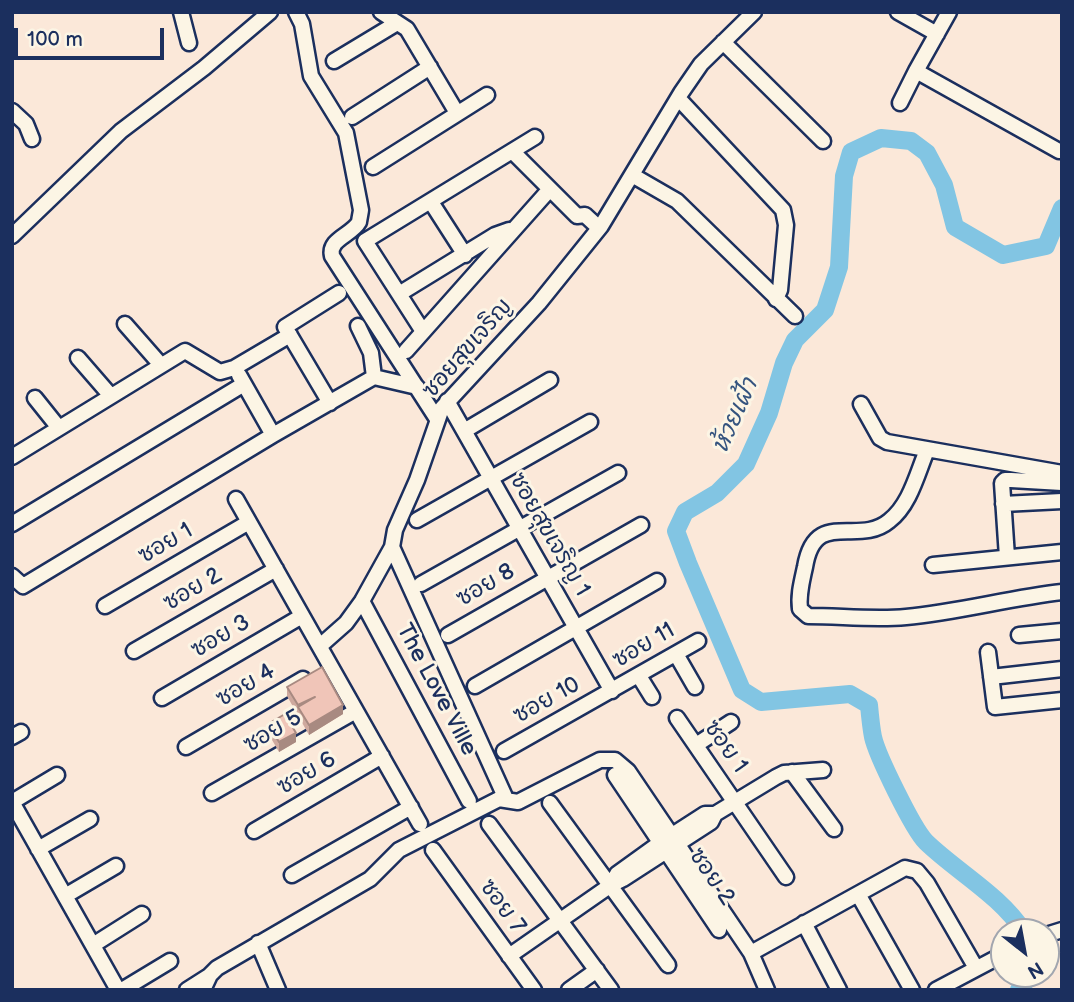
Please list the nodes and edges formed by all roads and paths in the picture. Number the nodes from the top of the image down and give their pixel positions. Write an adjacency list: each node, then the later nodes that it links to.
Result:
1 (181, 12): 11 (street)
2 (270, 12): 32 (street)
3 (296, 12): 46 (street)
4 (381, 12): 8 (street)
5 (754, 12): 10 (street, ซอยสุขเจริญ)
6 (898, 12): 9 (street)
7 (949, 12): 9 (street)
8 (397, 23): 12 (street); 13 (street)
9 (937, 34): 14 (street)
10 (723, 42): 16 (street, ซอยสุขเจริญ); 23 (street)
11 (189, 43)
12 (334, 61)
13 (430, 67): 19 (street); 20 (street)
14 (916, 71): 17 (street); 25 (street)
15 (487, 95): 19 (street)
16 (678, 98): 27 (street, ซอยสุขเจริญ); 36 (street)
17 (900, 103)
18 (12, 111): 22 (street)
19 (457, 113): 26 (street)
20 (352, 117)
21 (535, 137): 24 (street)
22 (32, 139)
23 (824, 141)
24 (512, 151): 28 (street); 29 (street)
25 (1059, 151)
26 (373, 167)
27 (632, 175): 31 (street, ซอยสุขเจริญ); 36 (street)
28 (550, 189): 30 (street); 31 (street)
29 (431, 202): 33 (street); 35 (street)
30 (514, 228): 33 (street); 40 (street)
31 (596, 233): 53 (street, ซอยสุขเจริญ)
32 (12, 236)
33 (465, 255): 35 (street)
34 (340, 293): 41 (street)
35 (399, 294): 40 (street)
36 (776, 299): 37 (street)
37 (795, 316)
38 (125, 324): 44 (street)
39 (358, 326): 47 (street)
40 (422, 330): 42 (street)
41 (290, 335): 45 (street); 54 (street)
42 (406, 351)
43 (78, 358): 51 (street)
44 (161, 365): 45 (street); 51 (street)
45 (234, 368): 49 (street)
46 (408, 371): 47 (street); 50 (street)
47 (374, 377): 50 (street); 54 (street)
48 (550, 380): 59 (street)
49 (244, 384): 60 (street); 72 (street)
50 (417, 387): 56 (street)
51 (111, 396): 58 (street)
52 (35, 398): 58 (street)
53 (447, 401): 56 (street, ซอยสุขเจริญ); 59 (street, ซอยสุขเจริญ 1)
54 (330, 403): 60 (street)
55 (861, 404): 61 (street)
56 (437, 419): 75 (street, ซอยสุขเจริญ)
57 (590, 422): 65 (street)
58 (59, 428): 62 (street)
59 (464, 431): 65 (street, ซอยสุขเจริญ 1)
60 (273, 435): 80 (street)
61 (927, 450): 64 (street); 84 (street)
62 (12, 457)
63 (618, 472): 74 (street)
64 (1062, 473)
65 (491, 479): 70 (street); 74 (street, ซอยสุขเจริญ 1)
66 (1062, 483): 69 (street)
67 (236, 499): 71 (street)
68 (1062, 500): 69 (street)
69 (1003, 505): 77 (street)
70 (417, 520)
71 (249, 522): 79 (street); 86 (street, ซอย 1)
72 (12, 524)
73 (641, 525): 81 (street)
74 (519, 528): 81 (street, ซอยสุขเจริญ 1); 83 (street)
75 (392, 547): 85 (street, ซอยสุขเจริญ); 119 (street)
76 (1062, 552): 77 (street)
77 (1007, 557): 78 (street)
78 (933, 565)
79 (276, 569): 87 (street); 94 (street, ซอย 2)
80 (12, 576)
81 (547, 577): 88 (street, ซอยสุขเจริญ 1); 90 (street, ซอย 8)
82 (657, 581): 88 (street)
83 (421, 584)
84 (1062, 592)
85 (358, 605): 93 (street, ซอยสุขเจริญ); 120 (street, The Love Ville)
86 (105, 606)
87 (302, 616): 93 (street); 105 (street, ซอย 3)
88 (576, 627): 101 (street); 103 (street, ซอยสุขเจริญ 1)
89 (1062, 631): 91 (street)
90 (448, 635)
91 (1019, 635)
92 (698, 641): 96 (street, ซอย 11)
93 (320, 646): 97 (street)
94 (134, 651)
95 (988, 652): 100 (street)
96 (676, 654): 99 (street, ซอย 11); 102 (street)
97 (330, 664): 107 (street); 111 (street, ซอย 4)
98 (1062, 669): 100 (street)
99 (639, 676): 103 (street, ซอย 11); 104 (street)
100 (991, 677): 106 (street)
101 (475, 686)
102 (695, 687)
103 (612, 691): 112 (street, ซอย 10)
104 (652, 697)
105 (162, 698)
106 (1062, 700)
107 (356, 711): 113 (street); 118 (street, ซอย 5)
108 (677, 718): 110 (street, ซอย 1)
109 (731, 722): 110 (street)
110 (696, 745): 121 (street, ซอย 1)
111 (186, 747)
112 (504, 751)
113 (382, 756): 123 (street); 128 (street, ซอย 6)
114 (823, 769): 115 (street)
115 (792, 772): 121 (street); 127 (street)
116 (57, 775): 130 (street)
117 (615, 775): 129 (street)
118 (212, 793)
119 (506, 799): 129 (street); 142 (street)
120 (469, 801)
121 (735, 802): 129 (street); 134 (street)
122 (550, 803): 135 (street)
123 (411, 807): 125 (street); 133 (street)
124 (90, 820): 130 (street)
125 (420, 824)
126 (489, 824): 139 (street)
127 (834, 829)
128 (254, 831)
129 (669, 843): 135 (street); 141 (street, ซอย 2); 144 (street)
130 (38, 849): 137 (street)
131 (433, 850): 145 (street, ซอย 7)
132 (116, 866): 137 (street)
133 (292, 875)
134 (786, 877)
135 (611, 885): 139 (street); 148 (street)
136 (858, 894): 140 (street); 149 (street); 161 (street)
137 (65, 896): 143 (street)
138 (142, 914): 143 (street)
139 (560, 919): 145 (street); 150 (street)
140 (804, 923): 144 (street); 160 (street)
141 (719, 930)
142 (258, 943): 151 (street); 155 (street)
143 (93, 945): 152 (street)
144 (751, 953): 159 (street)
145 (509, 956): 156 (street, ซอย 7)
146 (170, 961): 152 (street)
147 (990, 961): 149 (street)
148 (668, 965)
149 (976, 968): 162 (street)
150 (597, 970): 157 (street); 158 (street)
151 (210, 975): 153 (street); 154 (street)
152 (120, 990)
153 (187, 990)
154 (203, 990)
155 (278, 990)
156 (534, 990)
157 (569, 990)
158 (611, 990)
159 (767, 990)
160 (839, 990)
161 (912, 990)
162 (936, 990)

